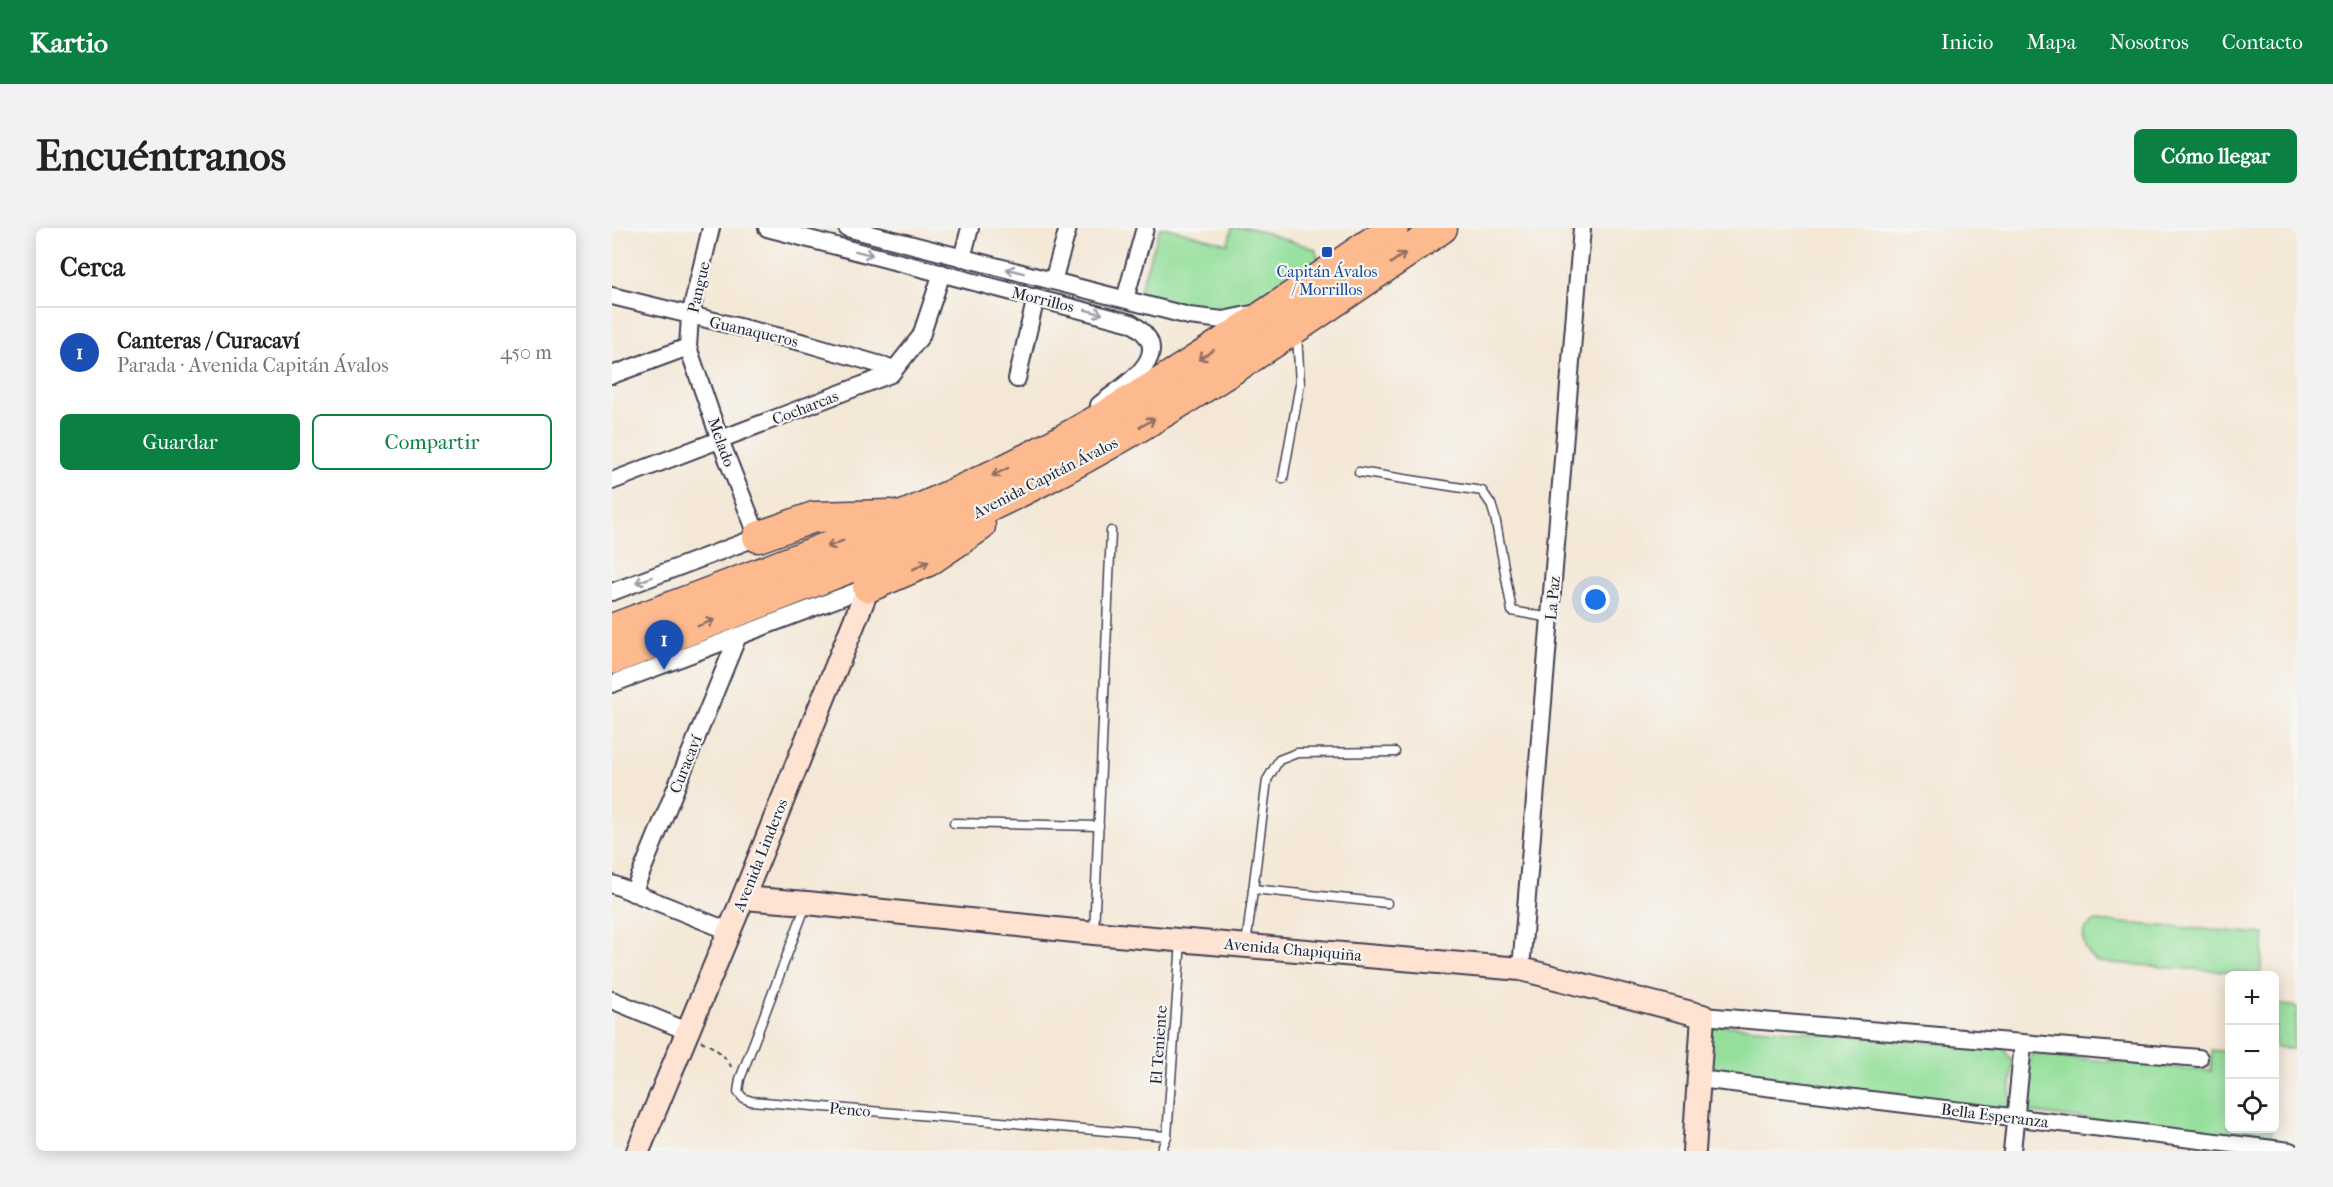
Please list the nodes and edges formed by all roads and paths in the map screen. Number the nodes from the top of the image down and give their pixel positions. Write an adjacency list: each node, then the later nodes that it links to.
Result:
1 (711, 228): 18 (street, Pangue)
2 (767, 228): 12 (street, Morrillos, one-way to 12)
3 (847, 228): 10 (street, Morrillos)
4 (970, 228): 11 (street)
5 (1068, 228): 13 (street)
6 (1145, 228): 17 (street)
7 (1393, 228): 15 (highway, Avenida Capitán Ávalos)
8 (1442, 228): 19 (highway, Avenida Capitán Ávalos, one-way to 8)
9 (1582, 228): 35 (street, La Paz)
10 (880, 232): 11 (street, Morrillos)
11 (962, 258): 13 (street, Morrillos, one-way to 11)
12 (942, 273): 16 (street, Morrillos); 21 (street, Cocharcas)
13 (1053, 281): 17 (street, Morrillos)
14 (612, 296): 18 (street, Guanaqueros)
15 (1294, 296): 17 (street, Morrillos); 25 (highway, Avenida Capitán Ávalos, one-way to 25)
16 (1036, 297): 23 (street); 25 (street, Morrillos, one-way to 25)
17 (1125, 299)
18 (690, 316): 20 (street, Pangue); 21 (street, Guanaqueros)
19 (1296, 328): 25 (highway, Avenida Capitán Ávalos, one-way to 19); 27 (lane)
20 (688, 347): 22 (street); 24 (street, Melado)
21 (895, 369): 24 (street, Cocharcas)
22 (612, 375)
23 (1017, 379)
24 (720, 440): 28 (street, Cocharcas); 31 (street, Melado)
25 (1038, 467): 29 (highway, Avenida Capitán Ávalos, one-way to 29); 32 (highway, Avenida Capitán Ávalos); 33 (highway, one-way to 25)
26 (1359, 472): 35 (lane)
27 (1283, 479)
28 (612, 481)
29 (909, 514): 31 (highway); 32 (highway); 36 (highway, Avenida Capitán Ávalos, one-way to 36)
30 (1111, 531): 42 (lane)
31 (758, 537): 34 (street, one-way to 34)
32 (875, 557): 33 (street, Avenida Linderos); 38 (highway, Avenida Capitán Ávalos, one-way to 32)
33 (868, 587): 37 (street); 46 (street, Avenida Linderos)
34 (612, 592)
35 (1550, 618): 53 (street, La Paz)
36 (612, 629)
37 (738, 636): 39 (street); 45 (street, Curacaví)
38 (612, 659)
39 (612, 684)
40 (1395, 752): 44 (lane)
41 (954, 823): 42 (lane)
42 (1099, 826): 50 (lane)
43 (612, 884): 45 (street)
44 (1253, 889): 48 (lane); 52 (lane)
45 (633, 893): 49 (street)
46 (743, 898): 47 (street, Avenida Chapiquiña); 49 (street, Avenida Linderos)
47 (807, 903): 50 (street, Avenida Chapiquiña); 59 (lane)
48 (1387, 903)
49 (729, 931): 56 (street, Avenida Linderos)
50 (1094, 933): 51 (street, Avenida Chapiquiña)
51 (1181, 940): 52 (street, Avenida Chapiquiña); 62 (lane, El Teniente)
52 (1246, 946): 53 (street, Avenida Chapiquiña)
53 (1521, 969): 55 (street, Avenida Chapiquiña)
54 (612, 1000): 56 (street)
55 (1703, 1016): 57 (street); 60 (street)
56 (686, 1033): 59 (path); 63 (street, Avenida Linderos)
57 (2023, 1044): 58 (street); 61 (street)
58 (2199, 1058)
59 (740, 1079): 62 (lane, Penco)
60 (1699, 1079): 61 (street, Bella Esperanza); 65 (street)
61 (2015, 1118): 66 (street); 67 (street, Bella Esperanza)
62 (1167, 1136): 64 (lane, El Teniente)
63 (638, 1151)
64 (1161, 1151)
65 (1694, 1151)
66 (2012, 1151)
67 (2290, 1151)

